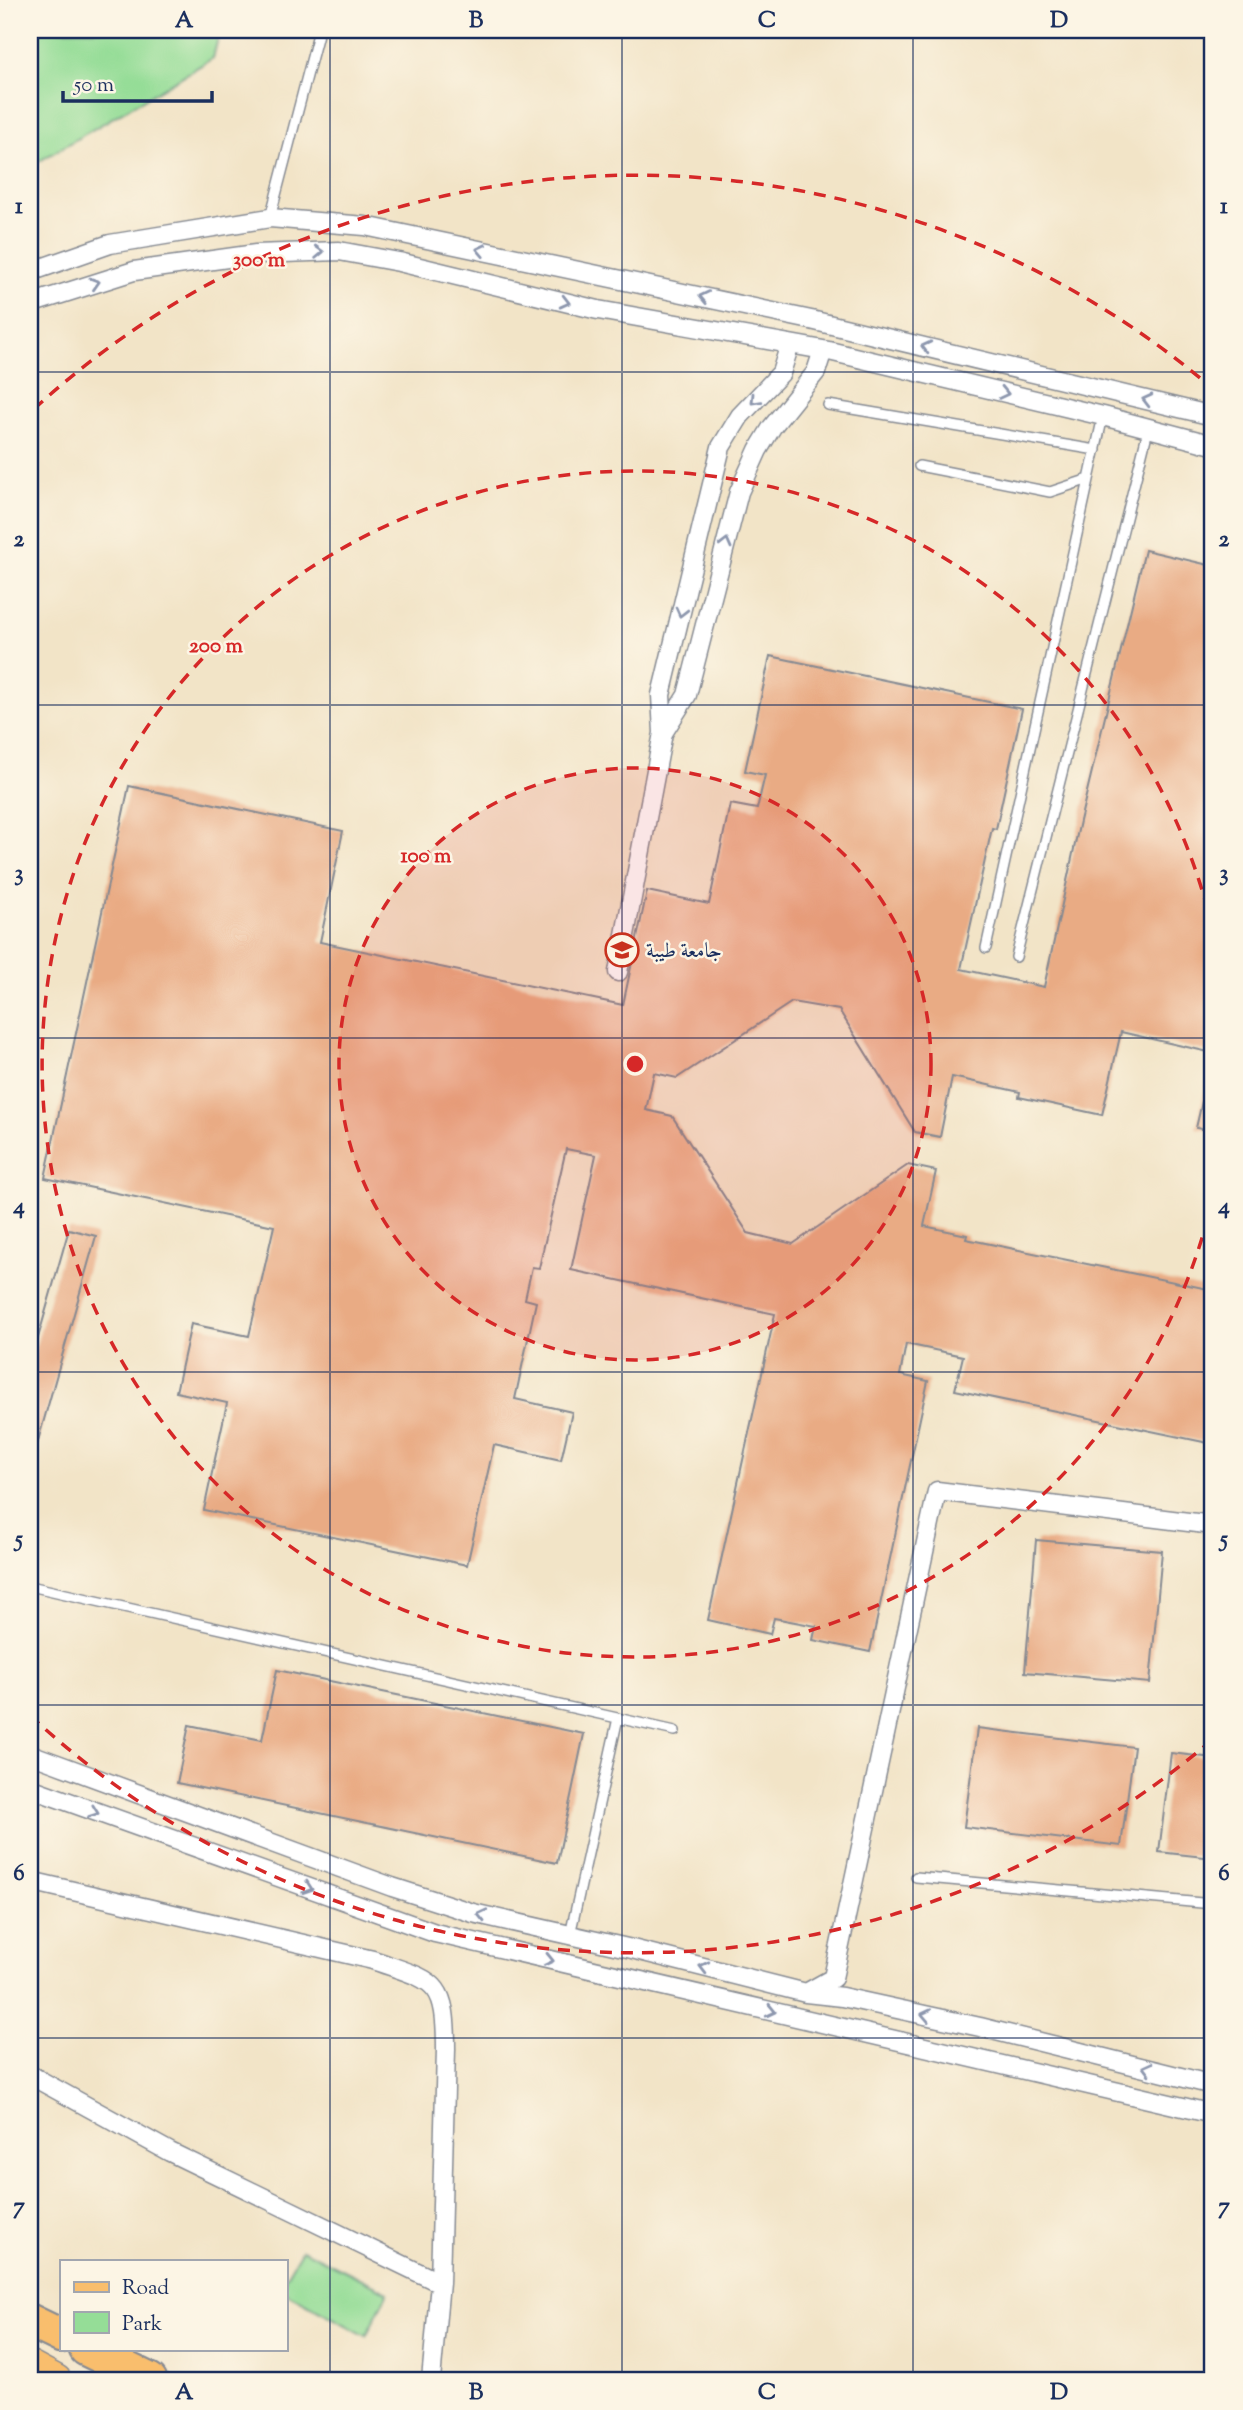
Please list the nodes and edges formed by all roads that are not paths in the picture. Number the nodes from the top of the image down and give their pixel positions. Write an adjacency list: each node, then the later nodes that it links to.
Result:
1 (319, 30): 2 (lane)
2 (270, 218): 3 (street); 9 (street, one-way to 2)
3 (30, 272)
4 (30, 304): 5 (street, one-way to 5)
5 (790, 344): 6 (street); 15 (street, one-way to 15)
6 (823, 350): 8 (street, one-way to 8); 15 (street, one-way to 6)
7 (828, 405): 12 (lane)
8 (1103, 416): 10 (street); 12 (lane)
9 (1213, 416)
10 (1148, 429): 11 (street); 17 (lane)
11 (1213, 445)
12 (1096, 450): 14 (lane)
13 (919, 466): 14 (lane)
14 (1089, 479): 16 (lane)
15 (663, 733): 18 (street)
16 (986, 948)
17 (1016, 957)
18 (618, 972)
19 (1213, 1525): 29 (street)
20 (30, 1586): 21 (lane)
21 (618, 1718): 22 (lane); 28 (lane)
22 (676, 1731)
23 (30, 1754): 28 (street, one-way to 23)
24 (30, 1788): 32 (street, one-way to 32)
25 (916, 1877): 27 (lane)
26 (30, 1881): 33 (street)
27 (1213, 1904)
28 (570, 1935): 29 (street, one-way to 28)
29 (806, 1993): 31 (street, one-way to 29)
30 (30, 2075): 33 (street)
31 (1213, 2085)
32 (1213, 2114)
33 (440, 2283): 40 (street)
34 (30, 2321): 35 (highway)
35 (60, 2336)
36 (88, 2350): 39 (highway)
37 (30, 2366): 38 (main road)
38 (56, 2380)
39 (150, 2380)
40 (431, 2380)

